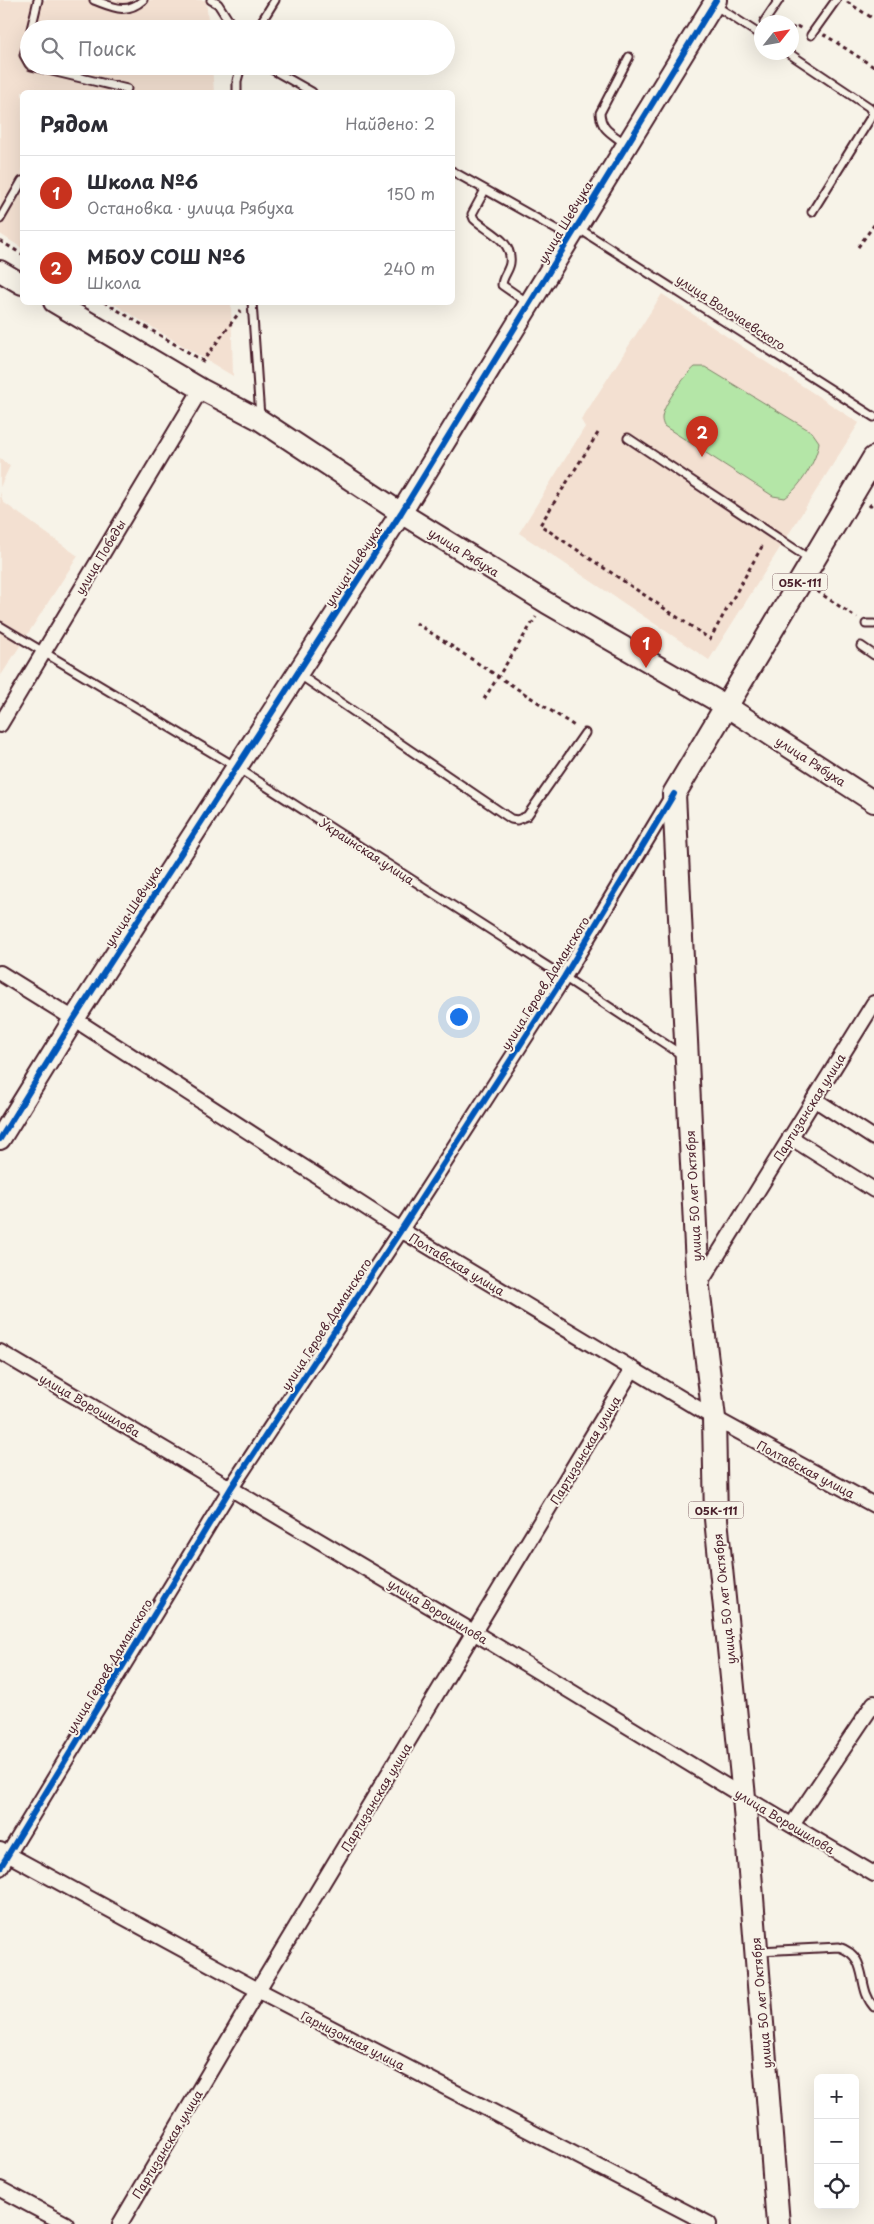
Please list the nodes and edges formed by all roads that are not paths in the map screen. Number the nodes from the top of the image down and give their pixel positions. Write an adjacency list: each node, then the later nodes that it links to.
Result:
1 (38, 0): 10 (lane)
2 (94, 0): 3 (lane)
3 (143, 0)
4 (211, 0): 11 (lane)
5 (275, 0): 12 (lane)
6 (779, 0): 9 (lane)
7 (836, 0): 14 (lane)
8 (712, 1): 13 (lane); 23 (street, улица Шевчука)
9 (769, 15)
10 (33, 20)
11 (228, 20)
12 (263, 20)
13 (754, 30)
14 (811, 35)
15 (629, 57): 23 (lane)
16 (799, 60): 27 (lane)
17 (70, 75): 20 (lane)
18 (239, 75): 21 (lane)
19 (282, 75): 22 (lane)
20 (127, 89)
21 (238, 90)
22 (308, 90)
23 (626, 144): 29 (street, улица Шевчука)
24 (455, 173): 25 (lane, улица Волочаевского)
25 (485, 190): 29 (lane, улица Волочаевского); 32 (lane)
26 (19, 194): 28 (lane)
27 (812, 212)
28 (0, 219)
29 (572, 232): 32 (street, улица Шевчука); 36 (lane, улица Волочаевского)
30 (0, 271): 31 (street)
31 (20, 283)
32 (529, 304): 40 (street, улица Шевчука)
33 (59, 305): 35 (street, улица Рябуха)
34 (252, 305): 37 (lane)
35 (201, 389): 37 (street, улица Рябуха); 44 (street, улица Победы)
36 (874, 417)
37 (260, 420): 40 (street, улица Рябуха)
38 (628, 438): 41 (lane)
39 (874, 458): 41 (main road, улица Героев Даманского / 05К-111)
40 (401, 513): 46 (street, улица Шевчука); 47 (street, улица Рябуха)
41 (813, 561): 47 (main road, улица Героев Даманского / 05К-111)
42 (0, 626): 44 (lane, Украинская улица)
43 (861, 646): 45 (lane)
44 (43, 652): 48 (street, улица Победы); 50 (lane, Украинская улица)
45 (874, 655)
46 (297, 673): 49 (lane); 50 (street, улица Шевчука)
47 (726, 706): 51 (main road, улица Героев Даманского / 05К-111); 52 (street, улица Рябуха)
48 (0, 726)
49 (585, 733)
50 (236, 767): 54 (lane, Украинская улица); 56 (street, улица Шевчука)
51 (674, 794): 54 (street, улица Героев Даманского); 57 (main road, улица 50 лет Октября / 05К-111)
52 (874, 802)
53 (0, 973): 56 (street, Полтавская улица)
54 (564, 977): 57 (lane, Украинская улица); 63 (street, улица Героев Даманского)
55 (874, 1003): 58 (street, Партизанская улица)
56 (74, 1019): 61 (street, улица Шевчука); 63 (street, Полтавская улица)
57 (686, 1058): 64 (main road, улица 50 лет Октября / 05К-111)
58 (814, 1099): 59 (street, Партизанская улица); 60 (street)
59 (790, 1137): 62 (street); 64 (street, Партизанская улица)
60 (874, 1138)
61 (0, 1139)
62 (874, 1190)
63 (400, 1230): 66 (street, Полтавская улица); 68 (street, улица Героев Даманского)
64 (698, 1287): 67 (main road, улица 50 лет Октября / 05К-111)
65 (0, 1352): 68 (street, улица Ворошилова)
66 (632, 1370): 67 (street, Полтавская улица); 70 (street, Партизанская улица)
67 (714, 1418): 69 (street, Полтавская улица); 72 (main road, улица 50 лет Октября / 05К-111)
68 (231, 1488): 70 (street, улица Ворошилова); 74 (street, улица Героев Даманского)
69 (874, 1505)
70 (475, 1633): 72 (street, улица Ворошилова); 78 (street, Партизанская улица)
71 (874, 1703): 73 (street)
72 (744, 1797): 73 (street, улица Ворошилова); 77 (main road, улица 50 лет Октября / 05К-111)
73 (792, 1825): 76 (street, улица Ворошилова)
74 (4, 1853): 75 (street, улица Героев Даманского); 78 (street, Гарнизонная улица)
75 (0, 1868)
76 (874, 1874)
77 (757, 1952): 79 (lane); 84 (main road, улица 50 лет Октября / 05К-111)
78 (258, 1990): 82 (street, Партизанская улица); 83 (street, Гарнизонная улица)
79 (874, 2007)
80 (0, 2189): 81 (street)
81 (66, 2224)
82 (120, 2224)
83 (709, 2224)
84 (778, 2224)

